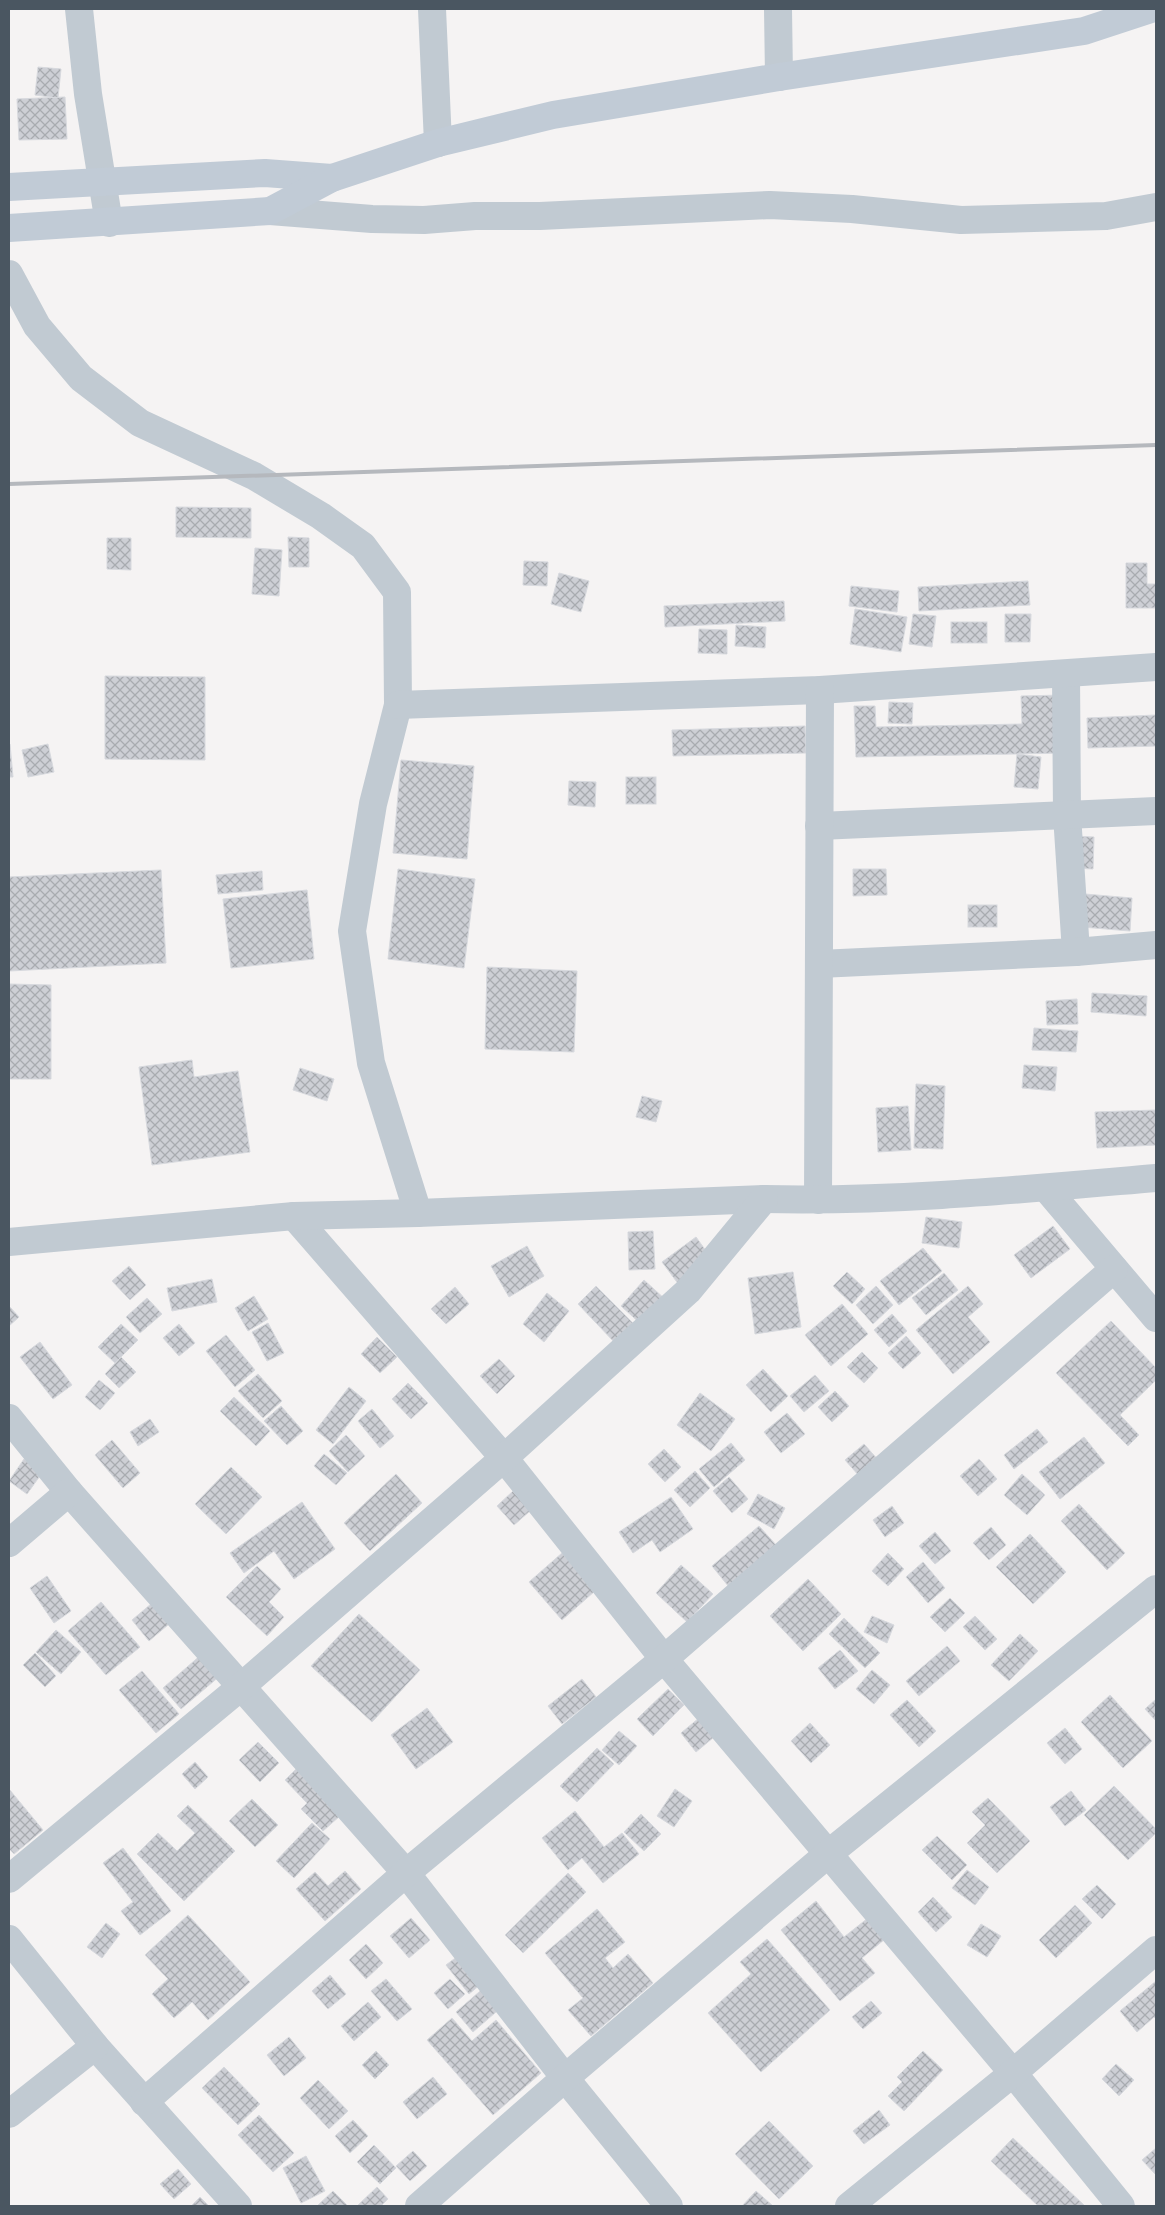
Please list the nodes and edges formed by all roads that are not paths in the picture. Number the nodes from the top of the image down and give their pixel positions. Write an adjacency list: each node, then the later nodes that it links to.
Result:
1 (80, 9): 8 (street)
2 (432, 9): 6 (street)
3 (778, 9): 5 (street)
4 (1151, 9): 5 (main road)
5 (779, 76): 6 (main road)
6 (438, 143): 7 (main road)
7 (332, 178): 8 (main road); 11 (main road)
8 (102, 183): 9 (main road); 12 (street)
9 (9, 187)
10 (1156, 207): 11 (street)
11 (270, 212): 12 (main road)
12 (109, 223): 13 (main road)
13 (9, 228)
14 (9, 274): 18 (street)
15 (1156, 668): 16 (street)
16 (1066, 674): 17 (street); 20 (street)
17 (820, 690): 18 (street); 21 (street)
18 (398, 705): 29 (street)
19 (1156, 811): 20 (street)
20 (1067, 815): 21 (street); 23 (street)
21 (819, 826): 24 (street)
22 (1156, 945): 23 (street)
23 (1076, 952): 24 (street)
24 (819, 964): 28 (street)
25 (1156, 1178): 26 (street)
26 (1046, 1188): 28 (street); 32 (street)
27 (764, 1199): 28 (street); 29 (street); 35 (street)
28 (818, 1200)
29 (418, 1213): 30 (street)
30 (294, 1216): 31 (street); 35 (street)
31 (9, 1242)
32 (1114, 1270): 33 (street); 39 (street)
33 (1156, 1318)
34 (9, 1418): 36 (street)
35 (504, 1458): 39 (street); 40 (street)
36 (69, 1492): 37 (street); 40 (street)
37 (9, 1543)
38 (1156, 1589): 41 (street)
39 (664, 1659): 41 (street); 42 (street)
40 (242, 1686): 42 (street); 43 (street)
41 (828, 1854): 47 (street); 48 (street)
42 (406, 1873): 48 (street); 49 (street)
43 (9, 1879)
44 (9, 1938): 46 (street)
45 (1156, 1950): 47 (street)
46 (94, 2046): 49 (street); 50 (street)
47 (1013, 2073): 54 (street); 55 (street)
48 (565, 2078): 52 (street); 53 (street)
49 (144, 2102): 51 (street)
50 (9, 2114)
51 (238, 2206)
52 (419, 2206)
53 (669, 2206)
54 (849, 2206)
55 (1121, 2206)

